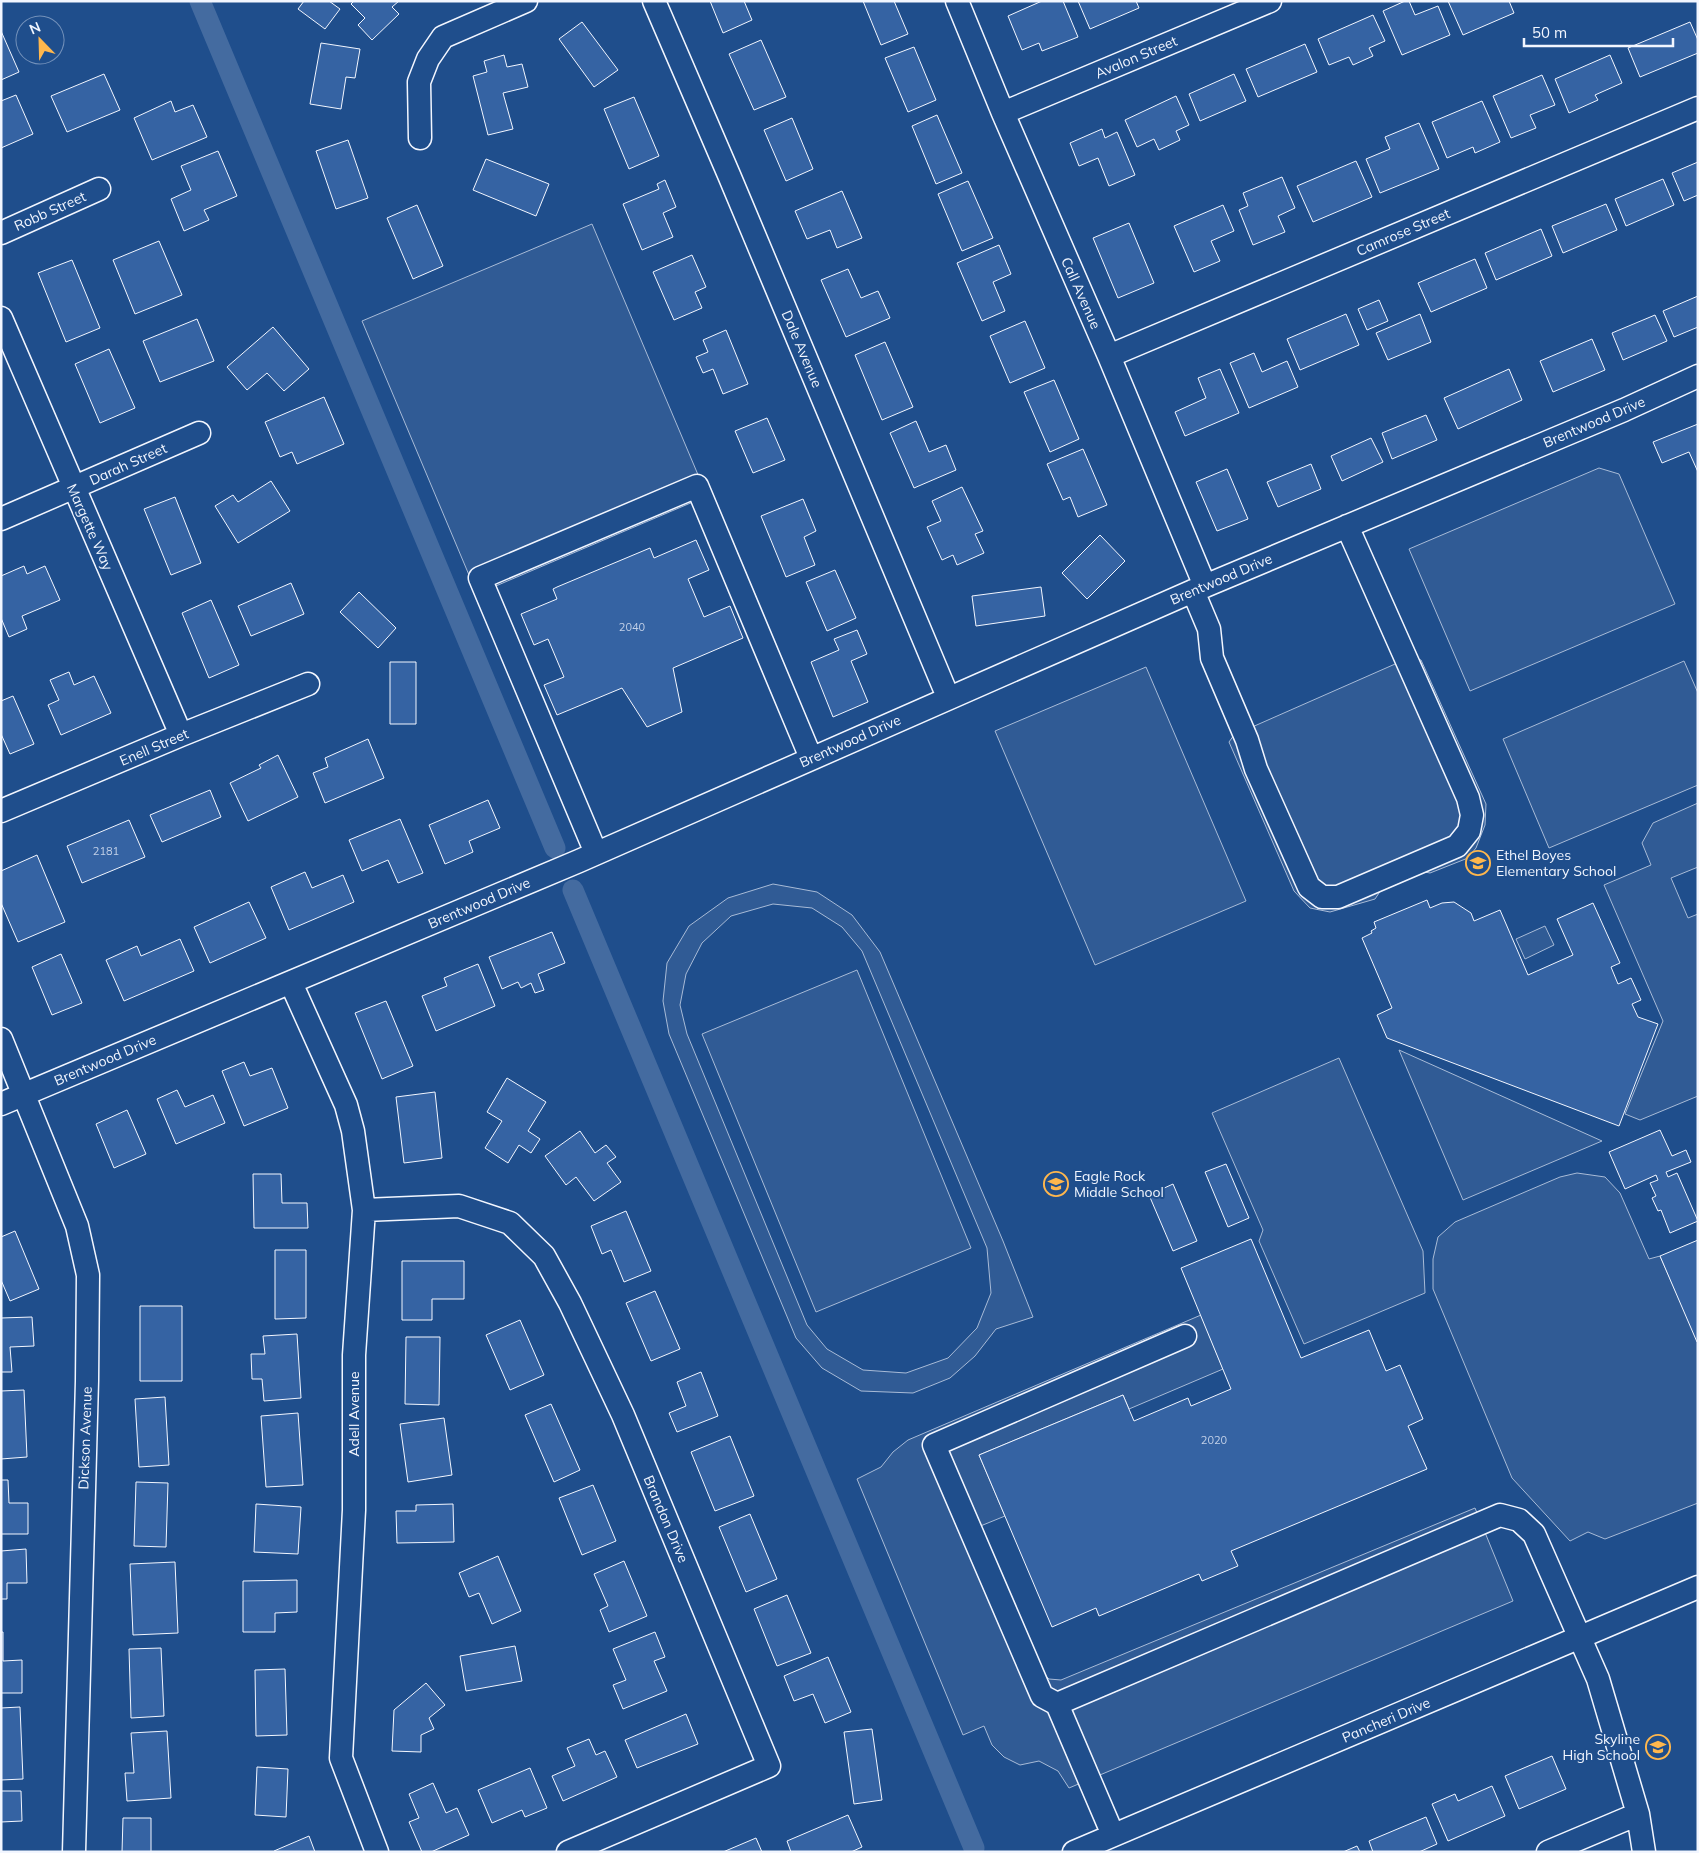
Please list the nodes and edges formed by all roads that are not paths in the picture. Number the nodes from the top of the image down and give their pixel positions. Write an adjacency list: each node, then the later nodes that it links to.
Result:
1 (526, 1): 7 (street)
2 (654, 1): 19 (street, Dale Avenue)
3 (957, 1): 6 (street, Call Avenue)
4 (1270, 1): 6 (street, Avalon Street)
5 (1698, 108): 11 (street, Camrose Street)
6 (1003, 113): 11 (street, Call Avenue)
7 (420, 138)
8 (99, 189): 9 (street, Robb Street)
9 (1, 233)
10 (1, 318): 14 (street, Margette Way)
11 (1109, 356): 17 (street, Call Avenue)
12 (1698, 376): 16 (street, Brentwood Drive)
13 (199, 433): 14 (street, Darah Street)
14 (73, 488): 15 (street, Darah Street); 20 (street, Margette Way)
15 (1, 519)
16 (1348, 526): 17 (street, Brentwood Drive); 17 (street, Call Avenue)
17 (1199, 588): 19 (street, Brentwood Drive)
18 (308, 684): 20 (street, Enell Street)
19 (948, 698): 21 (street, Brentwood Drive)
20 (181, 736): 22 (street, Enell Street)
21 (811, 758): 23 (street, Brentwood Drive); 23 (street)
22 (1, 811)
23 (596, 853): 24 (street, Brentwood Drive)
24 (291, 982): 26 (street, Brentwood Drive); 28 (street, Adell Avenue)
25 (1, 1039): 26 (street, Dickson Avenue)
26 (24, 1094): 27 (street, Brentwood Drive); 35 (street, Dickson Avenue)
27 (1, 1104)
28 (364, 1210): 36 (street, Adell Avenue); 37 (street, Brandon Drive)
29 (1185, 1336): 32 (street)
30 (1698, 1587): 31 (street, Pancheri Drive)
31 (1580, 1638): 32 (street); 33 (street); 34 (street, Pancheri Drive)
32 (1057, 1704): 34 (street)
33 (1638, 1814): 39 (street); 40 (street)
34 (1113, 1835): 38 (street, Pancheri Drive)
35 (74, 1852)
36 (377, 1852)
37 (568, 1852)
38 (1074, 1852)
39 (1548, 1852)
40 (1644, 1852)

